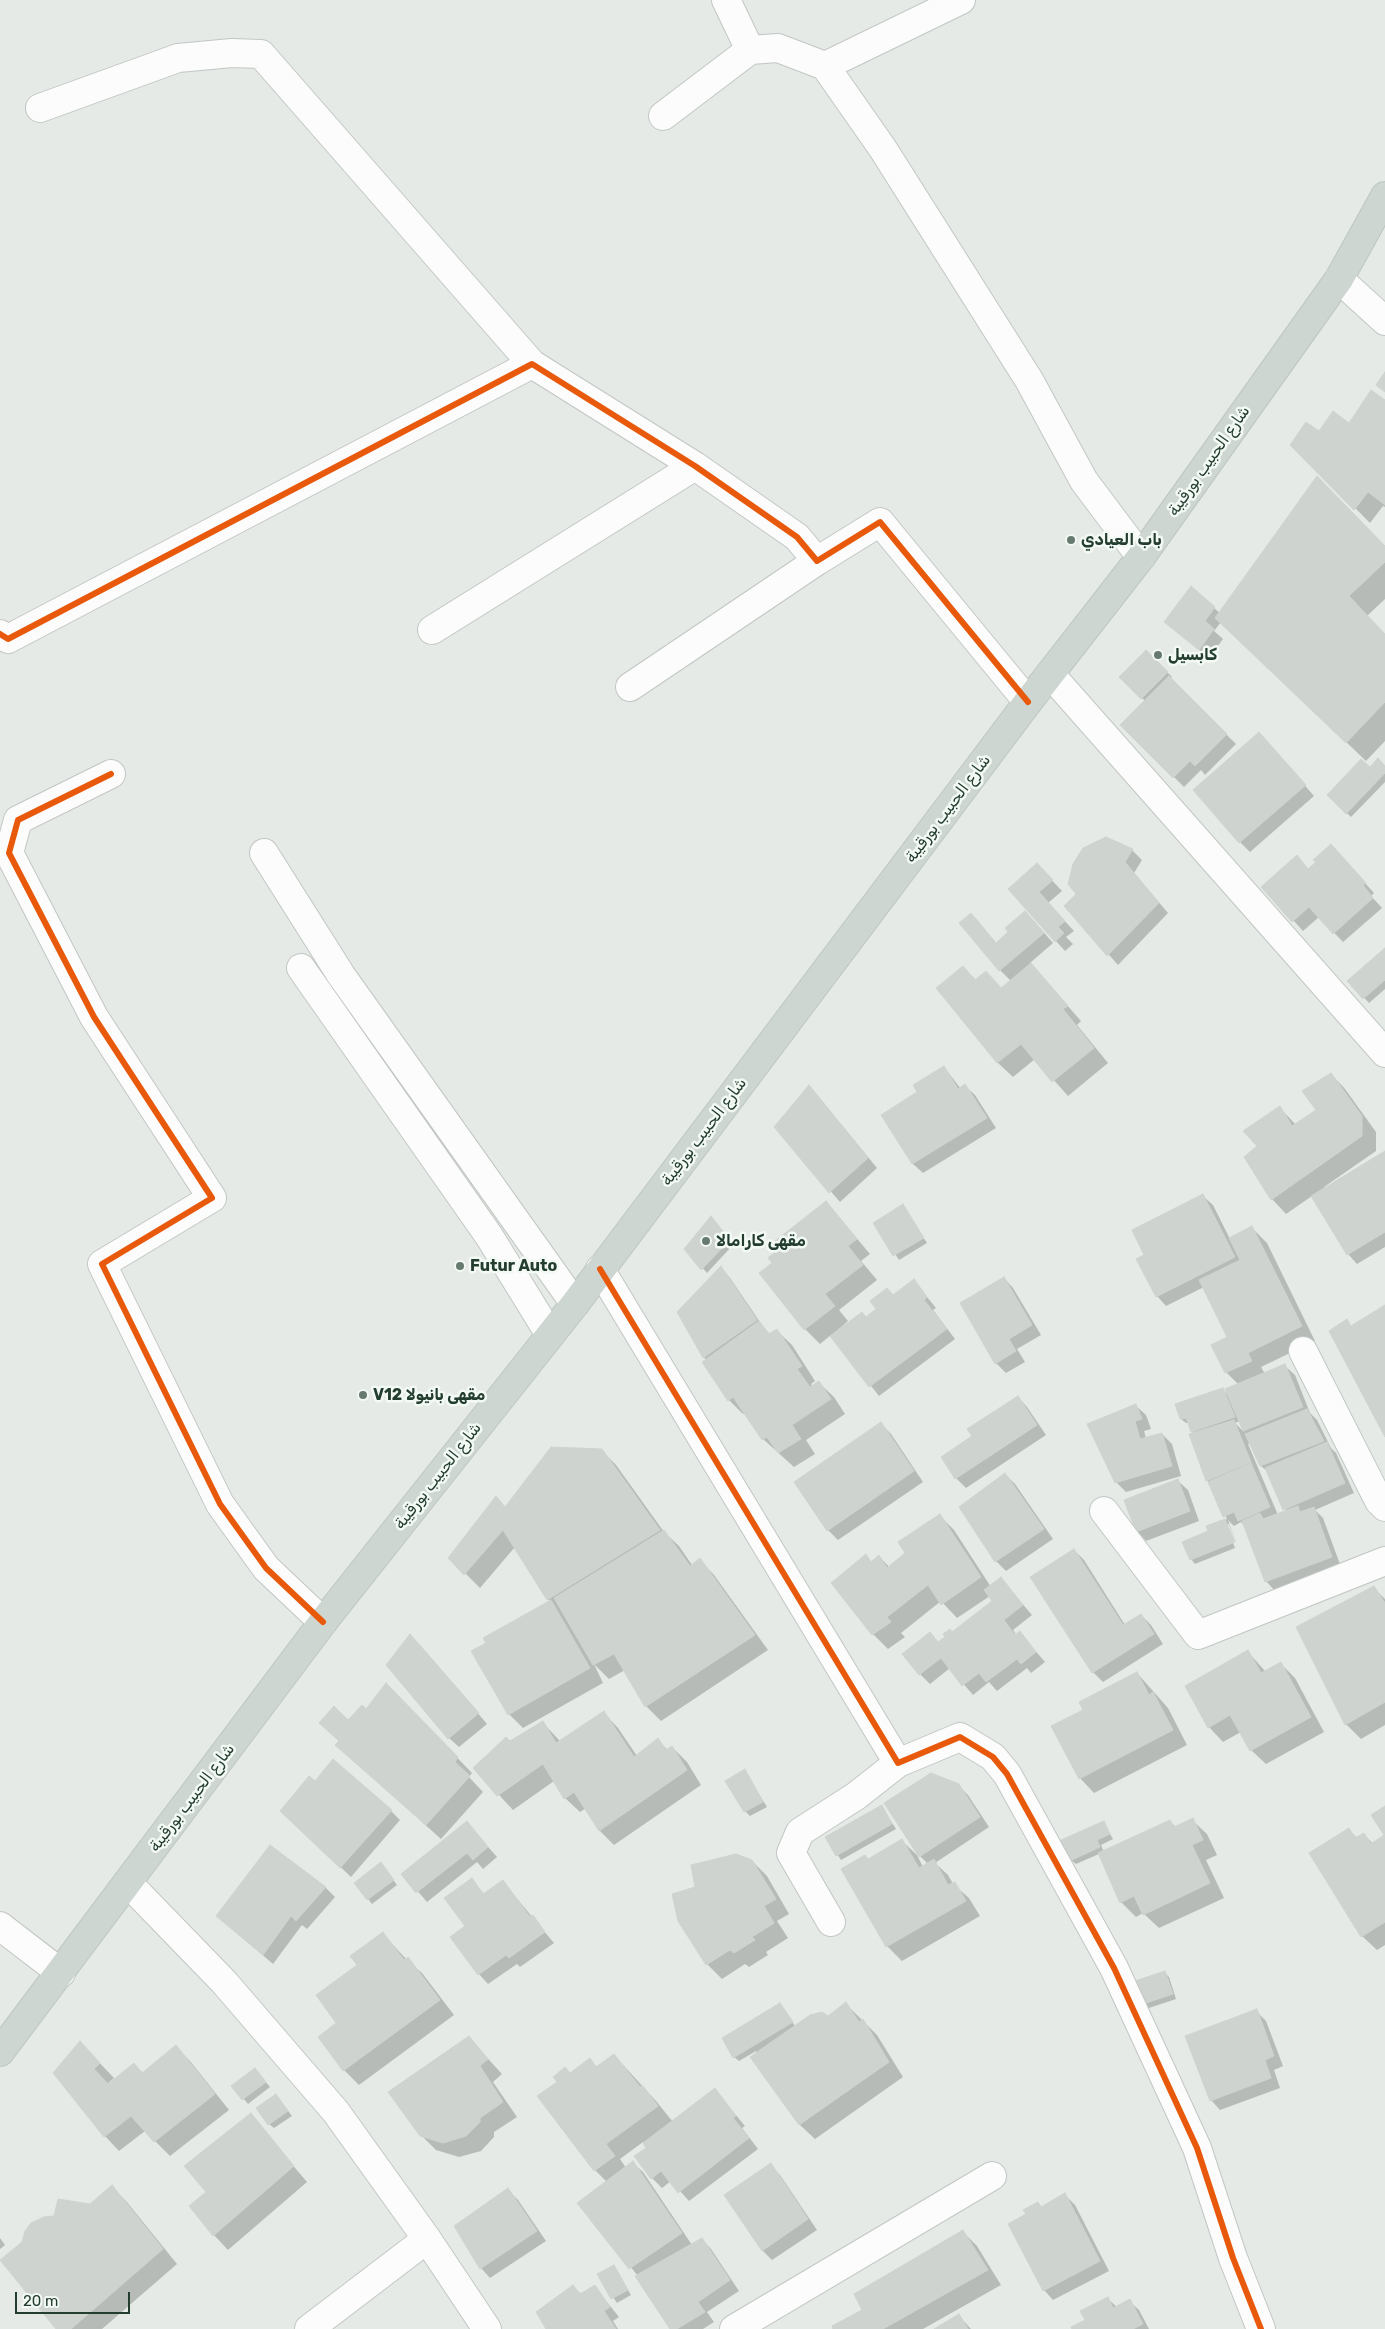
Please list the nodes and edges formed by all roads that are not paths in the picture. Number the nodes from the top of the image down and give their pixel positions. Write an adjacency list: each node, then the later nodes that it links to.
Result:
1 (726, 0): 3 (street)
2 (961, 0): 4 (street)
3 (750, 50): 4 (street); 6 (street)
4 (825, 66): 12 (street)
5 (40, 108): 10 (street)
6 (663, 116)
7 (1385, 196): 8 (main road, شارع الحبيب بورقيبة)
8 (1339, 279): 9 (street); 12 (main road, شارع الحبيب بورقيبة)
9 (1385, 321)
10 (532, 364): 11 (street); 15 (street)
11 (695, 466): 13 (street); 14 (street)
12 (1141, 557): 16 (main road, شارع الحبيب بورقيبة)
13 (817, 561): 17 (street); 18 (street)
14 (432, 630)
15 (0, 634)
16 (1050, 674): 18 (main road, شارع الحبيب بورقيبة); 22 (street)
17 (630, 687)
18 (1028, 702): 23 (main road, شارع الحبيب بورقيبة)
19 (111, 774): 30 (street)
20 (264, 853): 24 (street)
21 (301, 968): 25 (street)
22 (1385, 1054)
23 (600, 1269): 24 (main road, شارع الحبيب بورقيبة); 31 (street)
24 (575, 1304): 25 (main road, شارع الحبيب بورقيبة)
25 (550, 1335): 30 (main road, شارع الحبيب بورقيبة)
26 (1302, 1351): 27 (street)
27 (1385, 1507)
28 (1104, 1511): 29 (street)
29 (1385, 1561)
30 (323, 1622): 32 (main road, شارع الحبيب بورقيبة)
31 (898, 1763): 33 (street); 42 (street)
32 (128, 1883): 35 (main road, شارع الحبيب بورقيبة); 38 (street)
33 (832, 1922)
34 (0, 1926): 35 (street)
35 (61, 1973): 36 (main road, شارع الحبيب بورقيبة)
36 (0, 2052)
37 (992, 2176): 41 (street)
38 (427, 2239): 39 (street); 40 (street)
39 (310, 2329)
40 (487, 2329)
41 (734, 2329)
42 (1261, 2329)

